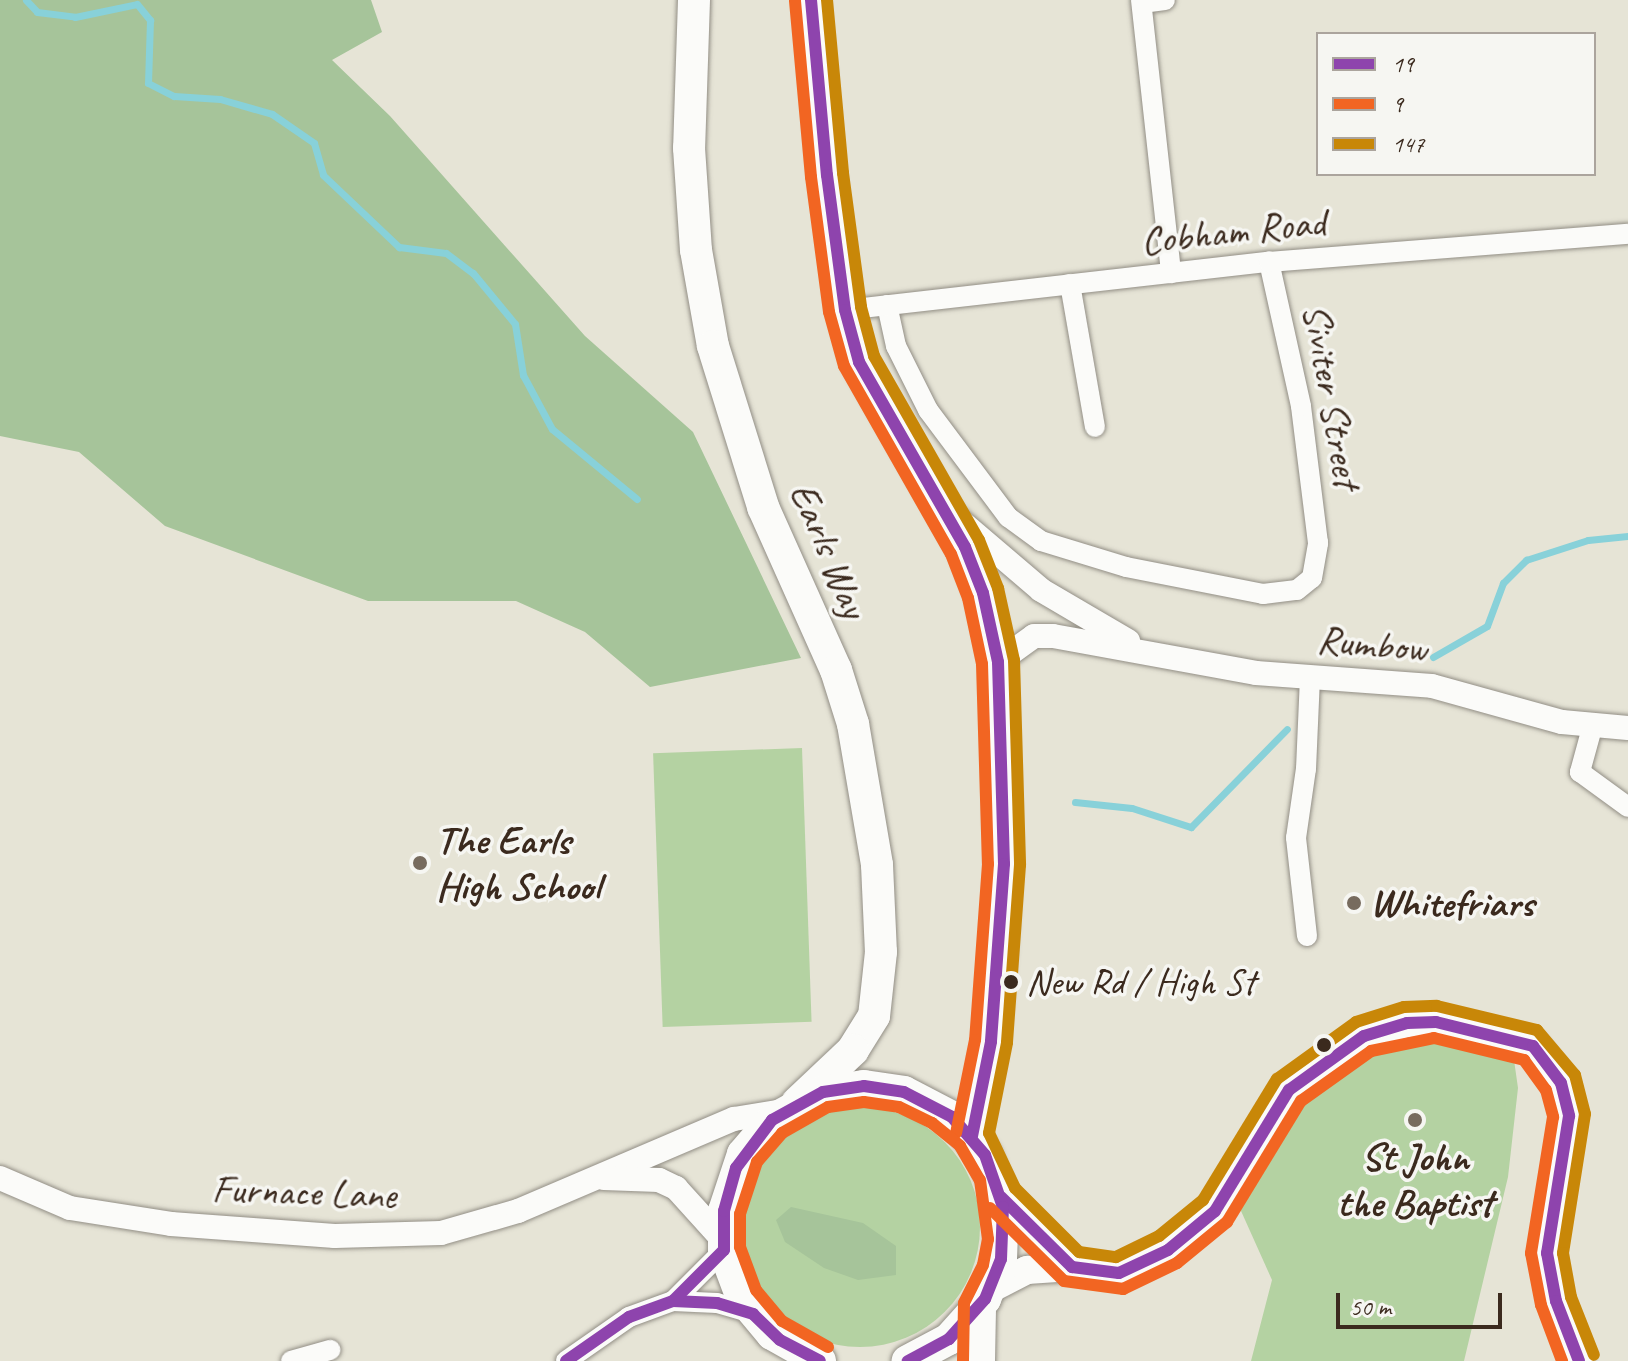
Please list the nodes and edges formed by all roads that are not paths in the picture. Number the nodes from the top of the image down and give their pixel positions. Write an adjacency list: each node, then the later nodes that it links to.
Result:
1 (694, 0): 20 (highway, Earls Way)
2 (811, 0): 10 (highway)
3 (1165, 0): 4 (street)
4 (1142, 1): 7 (street)
5 (1628, 234): 6 (street, Cobham Road)
6 (1269, 262): 7 (street, Cobham Road); 9 (street, Siviter Street)
7 (1171, 273): 8 (street, Cobham Road)
8 (1070, 284): 9 (street, Cobham Road); 11 (street)
9 (887, 305): 10 (street, Cobham Road)
10 (845, 310): 12 (highway)
11 (1095, 427)
12 (947, 509): 13 (street, Rumbow); 14 (highway)
13 (1144, 651): 14 (street, Rumbow); 15 (street, Rumbow)
14 (998, 662): 21 (highway)
15 (1310, 678): 16 (street, Rumbow); 19 (street)
16 (1592, 728): 17 (street, Rumbow); 18 (street)
17 (1628, 728)
18 (1628, 807)
19 (1307, 936)
20 (791, 1107): 21 (highway); 23 (street, Furnace Lane); 25 (highway, Earls Way)
21 (972, 1136): 24 (highway)
22 (0, 1178): 23 (street, Furnace Lane)
23 (603, 1178): 25 (street, Furnace Lane)
24 (1001, 1197): 26 (main road); 27 (highway)
25 (724, 1245): 28 (street); 29 (highway)
26 (1072, 1267): 27 (main road); 36 (main road)
27 (985, 1298): 34 (highway); 35 (highway)
28 (673, 1301): 29 (street); 32 (street)
29 (753, 1314): 33 (highway)
30 (330, 1350): 31 (street)
31 (291, 1361)
32 (566, 1361)
33 (820, 1361)
34 (908, 1361)
35 (979, 1361)
36 (1579, 1361)

